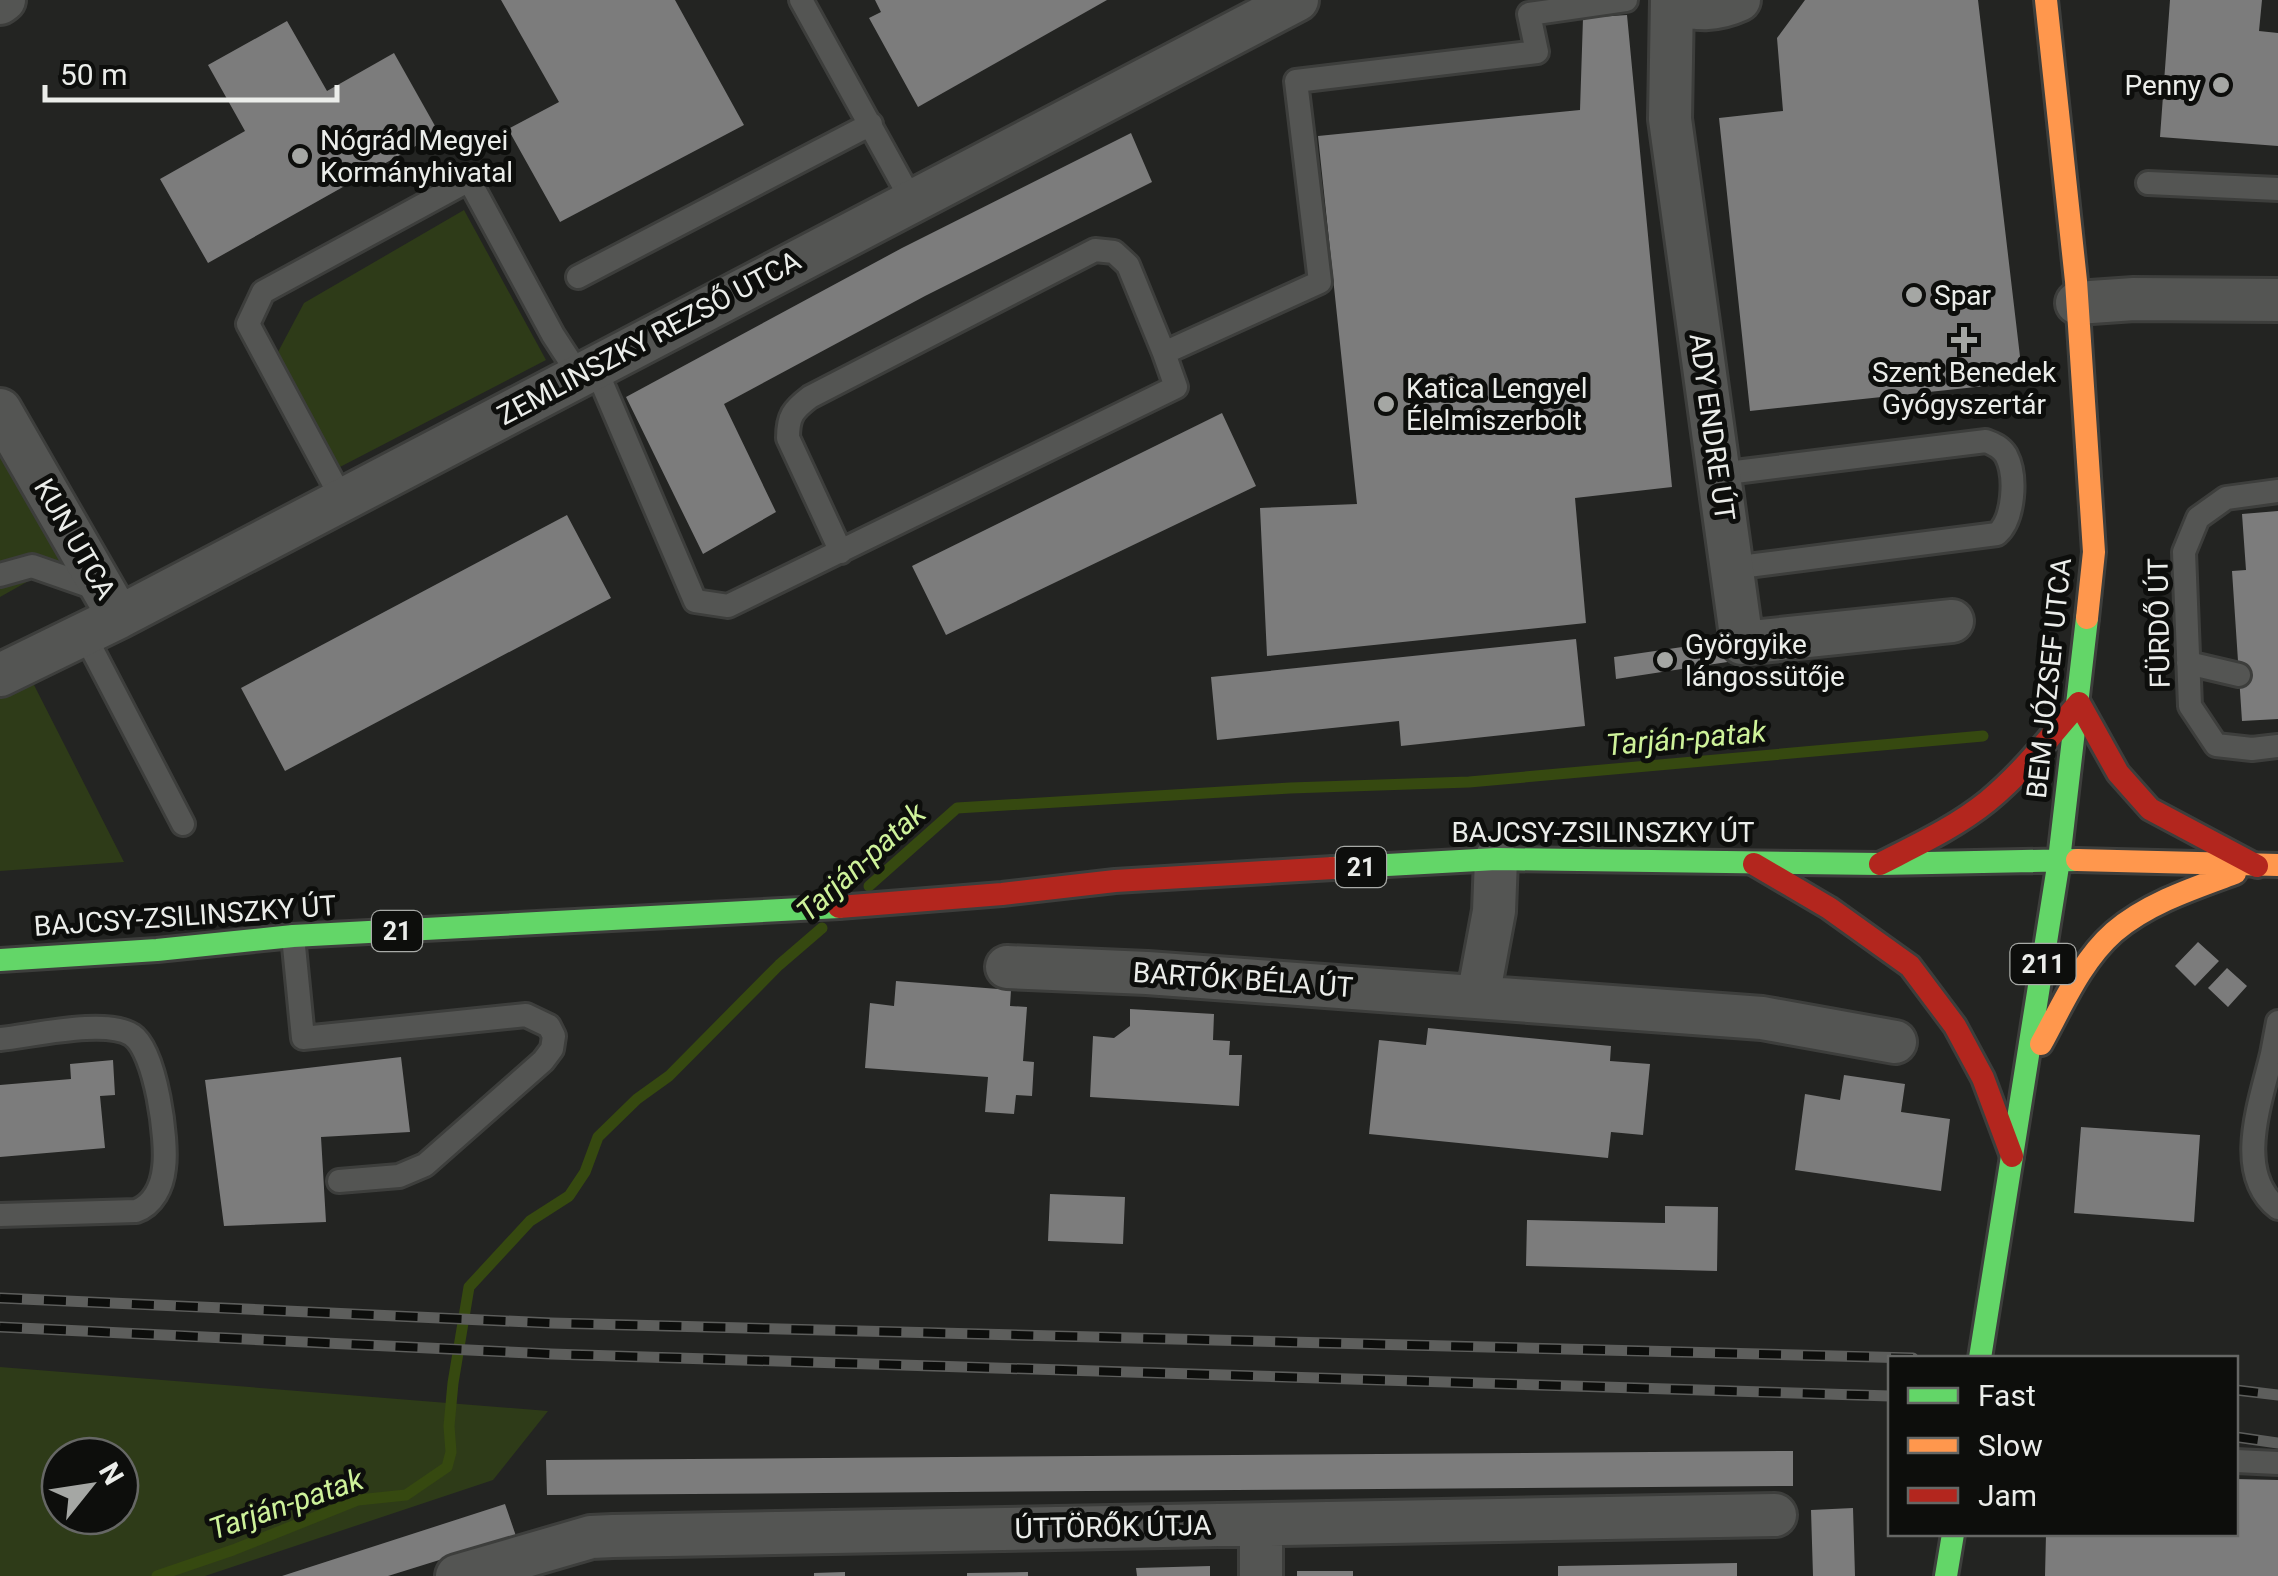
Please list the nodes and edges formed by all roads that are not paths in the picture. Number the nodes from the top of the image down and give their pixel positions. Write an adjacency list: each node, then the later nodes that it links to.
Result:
1 (801, 0): 7 (lane)
2 (1297, 0): 10 (street, ZEMLINSZKY REZSŐ UTCA)
3 (1626, 0): 14 (lane)
4 (1738, 0): 6 (street)
5 (2046, 0): 13 (main road, BEM JÓZSEF UTCA)
6 (1661, 1): 17 (street, ADY ENDRE ÚT)
7 (871, 124): 10 (lane); 11 (lane)
8 (2148, 184): 9 (lane)
9 (2278, 189)
10 (912, 201): 15 (street, ZEMLINSZKY REZSŐ UTCA)
11 (578, 277)
12 (2278, 300): 13 (street)
13 (2078, 303): 28 (main road, BEM JÓZSEF UTCA)
14 (1164, 353): 20 (lane); 20 (lane)
15 (587, 370): 19 (street, ZEMLINSZKY REZSŐ UTCA); 19 (lane); 20 (lane)
16 (0, 410): 23 (street, KUN UTCA)
17 (1719, 474): 21 (street, ADY ENDRE ÚT); 21 (lane)
18 (2278, 491): 25 (lane, FÜRDŐ ÚT)
19 (342, 499): 23 (street, ZEMLINSZKY REZSŐ UTCA)
20 (841, 552)
21 (1732, 568): 24 (street, ADY ENDRE ÚT)
22 (0, 575): 23 (lane)
23 (103, 614): 26 (street, ZEMLINSZKY REZSŐ UTCA); 30 (lane)
24 (1952, 621)
25 (2188, 663): 27 (lane); 29 (lane, FÜRDŐ ÚT)
26 (0, 675)
27 (2239, 675)
28 (2080, 703): 32 (main road, BEM JÓZSEF UTCA); 34 (main road); 35 (main road)
29 (2278, 746)
30 (183, 824)
31 (1496, 859): 33 (main road, BAJCSY-ZSILINSZKY ÚT / 21); 36 (main road, BAJCSY-ZSILINSZKY ÚT / 21); 39 (street)
32 (2060, 860): 34 (main road, BAJCSY-ZSILINSZKY ÚT / 21); 35 (main road, BAJCSY-ZSILINSZKY ÚT / 21); 44 (main road, BEM JÓZSEF UTCA / 211)
33 (1751, 863): 34 (main road, BAJCSY-ZSILINSZKY ÚT / 21); 46 (main road)
34 (1880, 864)
35 (2267, 865): 44 (main road)
36 (293, 936): 37 (main road, BAJCSY-ZSILINSZKY ÚT / 21); 47 (lane)
37 (0, 960)
38 (1008, 967): 39 (street, BARTÓK BÉLA ÚT)
39 (1478, 997): 42 (street, BARTÓK BÉLA ÚT)
40 (2278, 1022): 43 (lane)
41 (0, 1039): 49 (lane)
42 (1895, 1042)
43 (2275, 1052): 45 (lane)
44 (2026, 1068): 46 (main road, BEM JÓZSEF UTCA / 211)
45 (2271, 1092): 48 (lane)
46 (2013, 1159): 51 (main road, BEM JÓZSEF UTCA / 211)
47 (340, 1181)
48 (2270, 1202): 50 (lane)
49 (0, 1215)
50 (2278, 1225)
51 (1980, 1356)
52 (2238, 1461): 53 (lane)
53 (2278, 1463)
54 (1775, 1516): 55 (street, ÚTTÖRŐK ÚTJA)
55 (1261, 1526): 57 (street, ÚTTÖRŐK ÚTJA); 58 (street)
56 (1953, 1536): 59 (main road)
57 (458, 1576)
58 (1261, 1576)
59 (1946, 1576)

